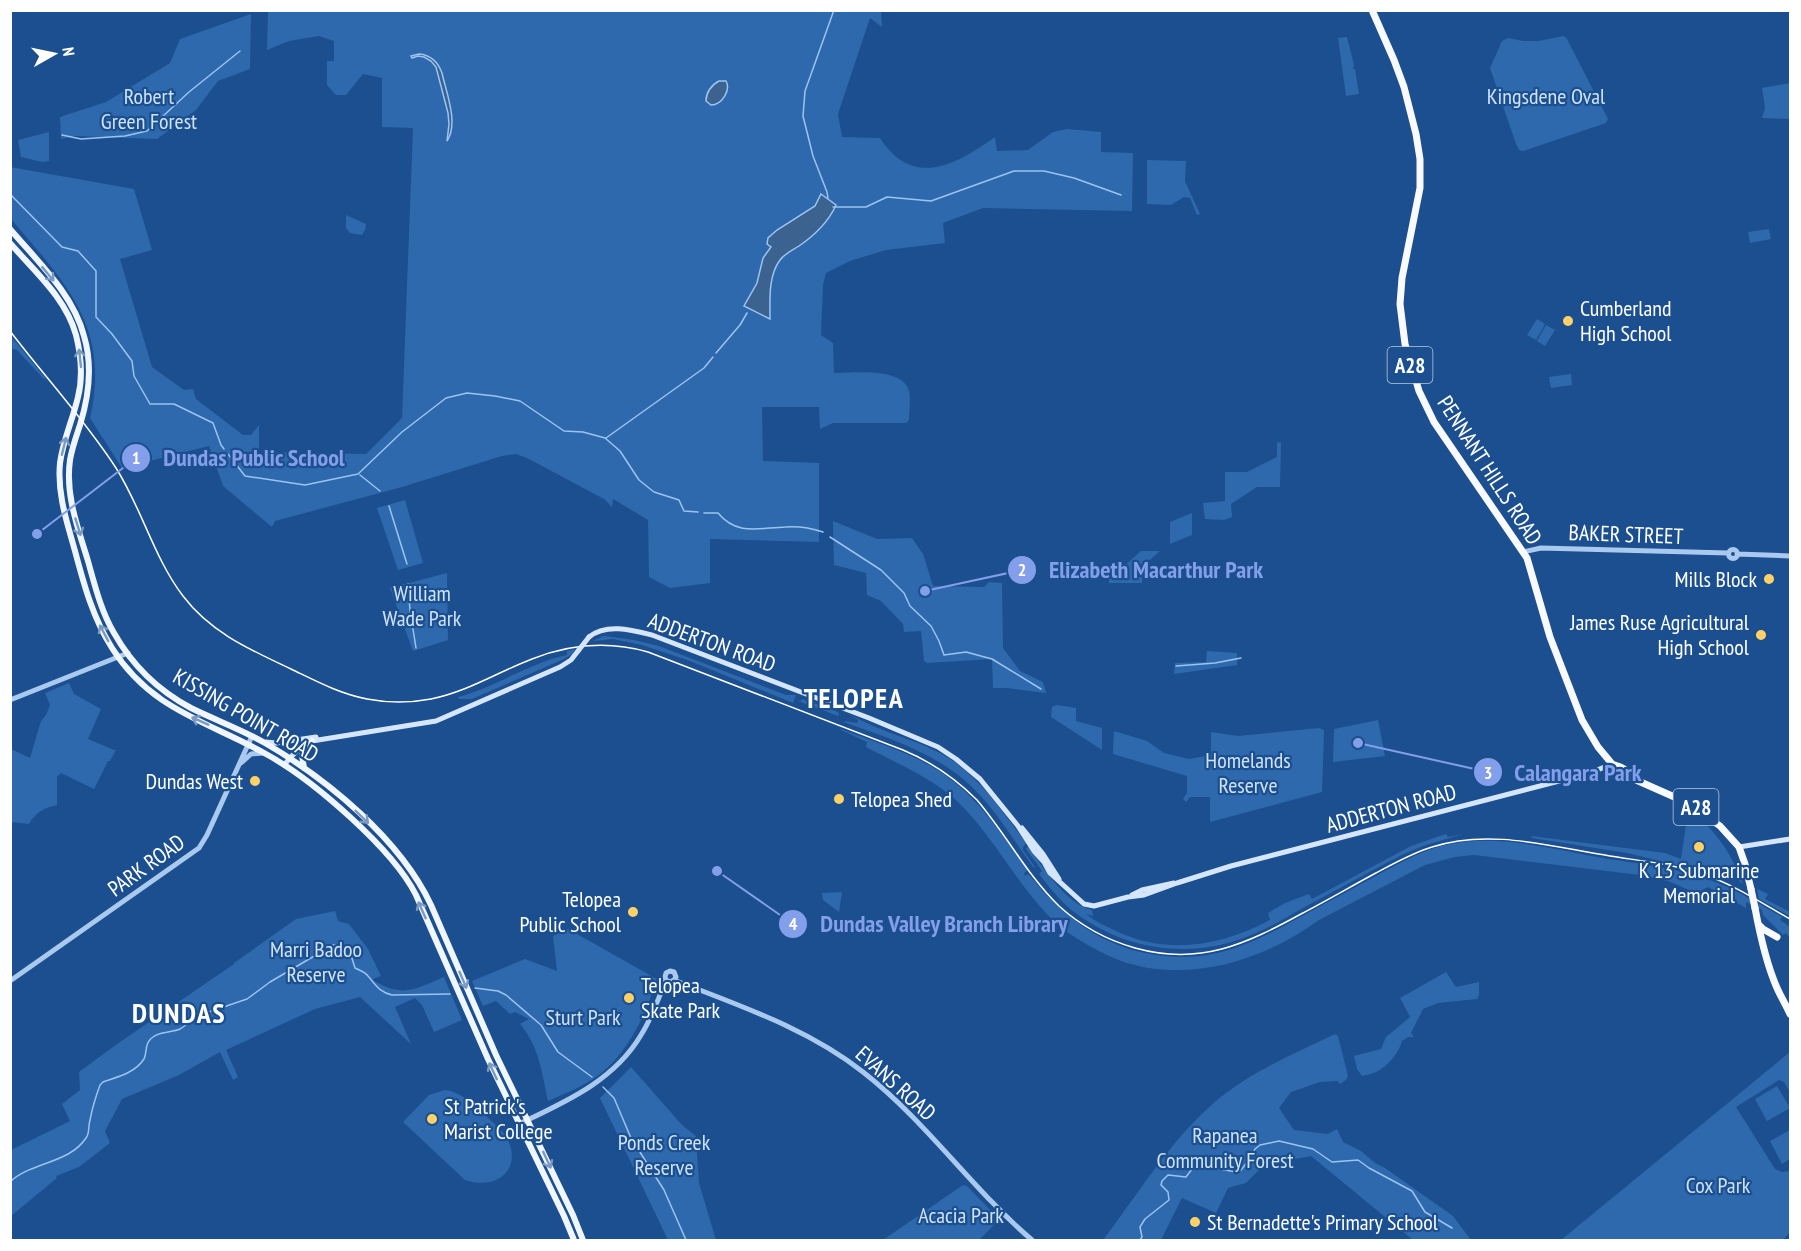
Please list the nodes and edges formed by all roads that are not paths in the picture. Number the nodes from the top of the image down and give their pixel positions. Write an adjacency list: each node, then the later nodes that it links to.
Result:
1 (1372, 10): 4 (highway, PENNANT HILLS ROAD / A28)
2 (10, 229): 6 (main road, KISSING POINT ROAD, one-way to 6)
3 (10, 243): 7 (main road, KISSING POINT ROAD, one-way to 3)
4 (1523, 552): 5 (street, BAKER STREET); 17 (highway, PENNANT HILLS ROAD / A28)
5 (1791, 556)
6 (128, 652): 7 (street); 9 (main road, KISSING POINT ROAD)
7 (118, 657): 8 (street); 13 (main road, KISSING POINT ROAD, one-way to 7)
8 (10, 700)
9 (252, 736): 12 (main road, KISSING POINT ROAD); 13 (street, PARK ROAD)
10 (341, 736): 11 (main road, ADDERTON ROAD); 12 (main road, ADDERTON ROAD); 17 (main road, ADDERTON ROAD, bridge)
11 (312, 741): 15 (main road, ADDERTON ROAD); 19 (main road)
12 (264, 742): 15 (main road, KISSING POINT ROAD)
13 (248, 744): 14 (main road, KISSING POINT ROAD); 16 (street, PARK ROAD)
14 (266, 753): 16 (street); 18 (main road, KISSING POINT ROAD)
15 (289, 758): 18 (main road, ADDERTON ROAD); 19 (main road, KISSING POINT ROAD)
16 (239, 764): 26 (street, PARK ROAD)
17 (1612, 764): 21 (highway, PENNANT HILLS ROAD / A28)
18 (284, 765): 29 (main road, KISSING POINT ROAD, one-way to 18)
19 (304, 768): 28 (main road, KISSING POINT ROAD, one-way to 28)
20 (1791, 839): 21 (main road)
21 (1739, 847): 22 (highway, PENNANT HILLS ROAD / A28, bridge)
22 (1758, 922): 23 (highway); 27 (highway, PENNANT HILLS ROAD / A28)
23 (1777, 937)
24 (666, 980): 25 (street); 25 (street); 28 (street)
25 (674, 980): 32 (street, EVANS ROAD)
26 (10, 981)
27 (1791, 1014)
28 (528, 1120): 29 (street); 31 (main road, KISSING POINT ROAD, one-way to 31)
29 (519, 1124): 30 (main road, KISSING POINT ROAD)
30 (574, 1240)
31 (583, 1240)
32 (1032, 1240)

